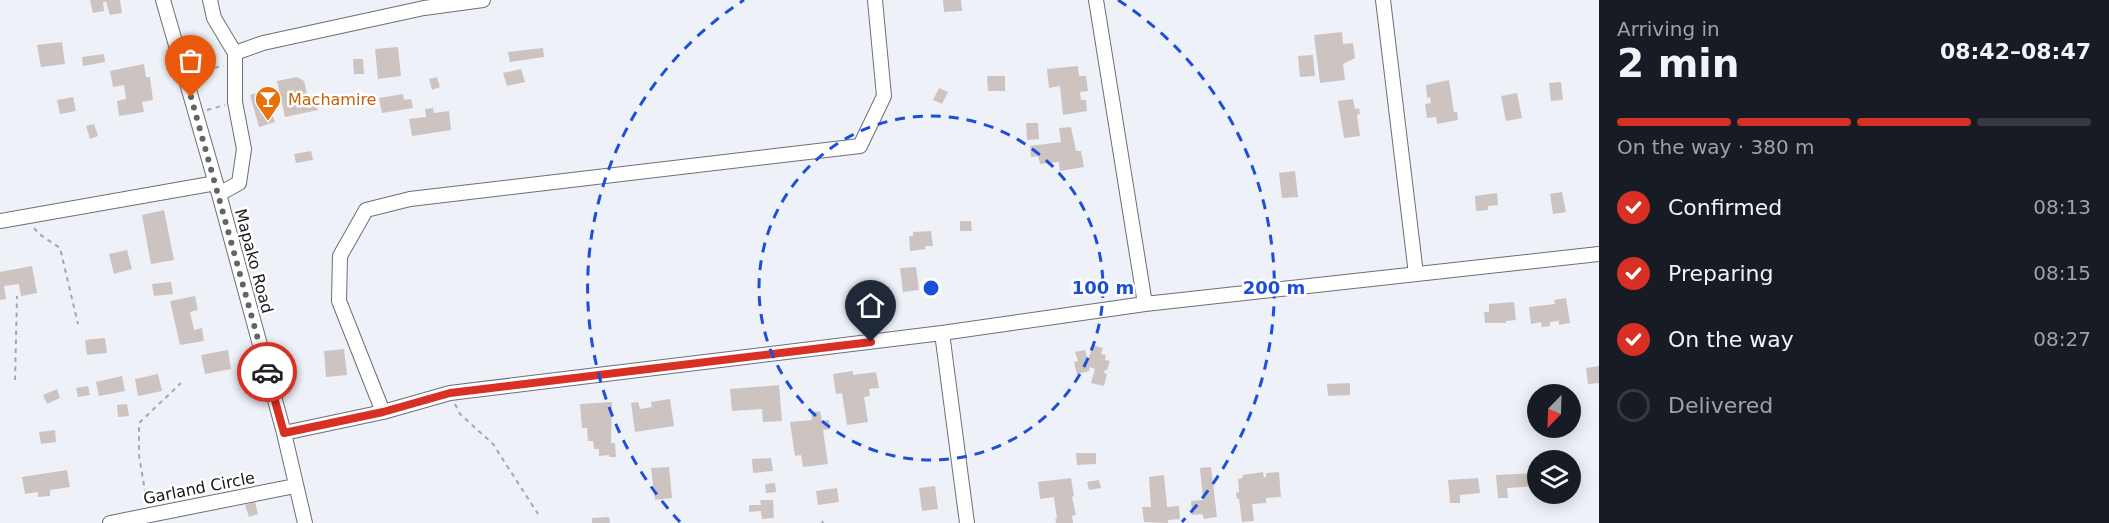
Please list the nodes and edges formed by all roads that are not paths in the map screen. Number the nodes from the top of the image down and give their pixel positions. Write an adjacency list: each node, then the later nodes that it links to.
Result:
1 (163, 0): 9 (street, Mapako Road)
2 (210, 0): 8 (street)
3 (483, 0): 7 (street)
4 (875, 0): 15 (street)
5 (1096, 0): 13 (street)
6 (1383, 0): 12 (street)
7 (423, 4): 8 (street)
8 (235, 58): 9 (street)
9 (218, 189): 10 (street); 16 (street, Mapako Road)
10 (0, 221)
11 (1599, 254): 12 (street)
12 (1416, 274): 13 (street)
13 (1145, 304): 14 (street)
14 (942, 333): 15 (street); 20 (street)
15 (383, 412): 16 (street)
16 (284, 433): 17 (street, Mapako Road)
17 (295, 486): 18 (street, Garland Circle); 19 (street, Mapako Road)
18 (110, 523)
19 (305, 523)
20 (967, 523)

